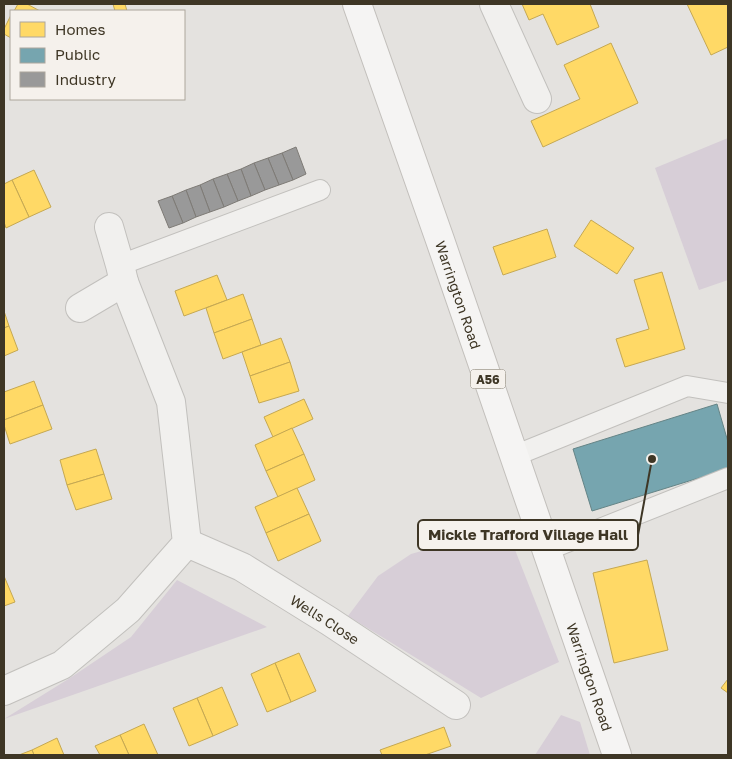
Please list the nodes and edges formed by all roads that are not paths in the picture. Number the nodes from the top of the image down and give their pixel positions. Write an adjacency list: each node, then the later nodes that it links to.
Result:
1 (357, 4): 9 (main road, Warrington Road / A56)
2 (494, 4): 3 (street)
3 (537, 99)
4 (320, 190): 6 (lane)
5 (109, 227): 6 (street)
6 (122, 274): 7 (street); 11 (street)
7 (80, 308)
8 (728, 393): 9 (lane)
9 (514, 456): 12 (main road, Warrington Road / A56)
10 (728, 478): 12 (lane)
11 (187, 543): 13 (street); 14 (street, Wells Close)
12 (547, 550): 15 (main road, Warrington Road / A56)
13 (4, 691)
14 (456, 705)
15 (617, 755)

